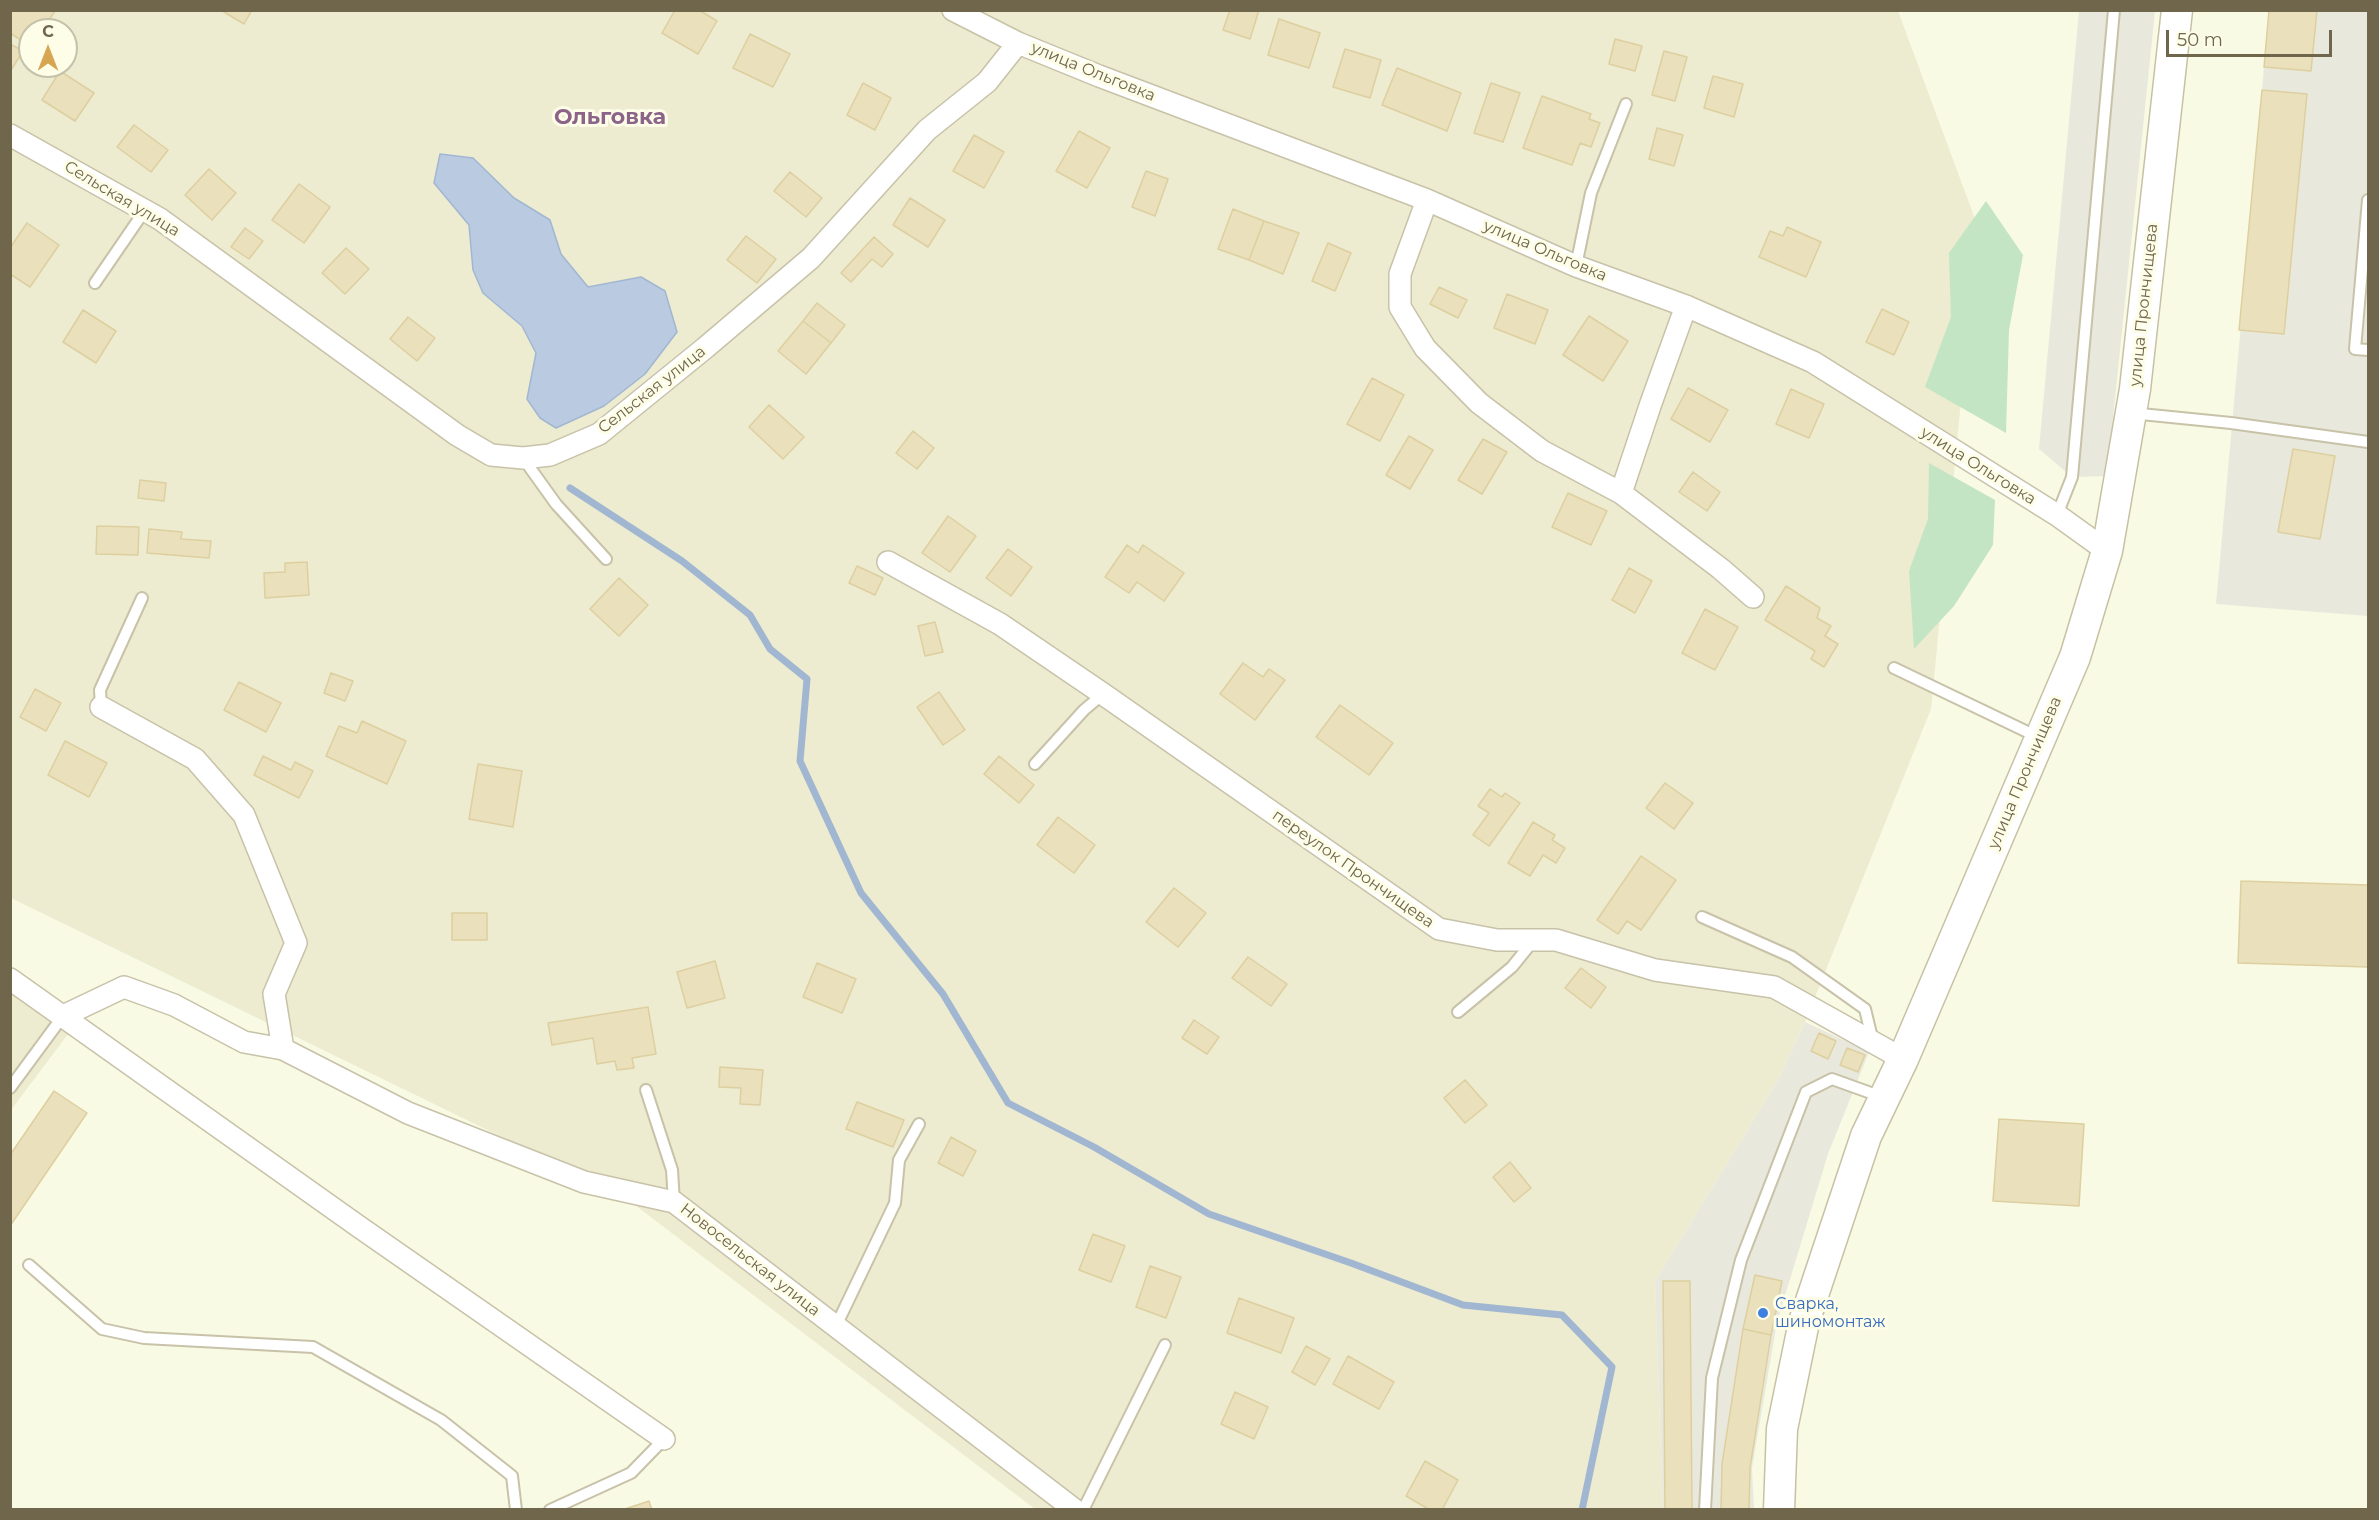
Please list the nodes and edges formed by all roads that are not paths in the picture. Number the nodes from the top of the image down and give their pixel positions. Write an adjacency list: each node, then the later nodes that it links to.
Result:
1 (952, 10): 4 (street, улица Ольговка)
2 (2114, 10): 18 (lane)
3 (2177, 10): 14 (street, улица Прончищева)
4 (1018, 43): 7 (street, улица Ольговка); 16 (street, Сельская улица)
5 (1626, 104): 10 (lane)
6 (10, 135): 9 (street, Сельская улица)
7 (1427, 200): 10 (street, улица Ольговка); 17 (street)
8 (2368, 200): 13 (lane)
9 (145, 210): 11 (lane); 16 (street, Сельская улица)
10 (1576, 266): 12 (street, улица Ольговка)
11 (95, 283)
12 (1686, 306): 17 (street); 18 (street, улица Ольговка)
13 (2368, 350)
14 (2131, 413): 15 (lane); 19 (street, улица Прончищева)
15 (2368, 442)
16 (523, 458): 20 (lane)
17 (1621, 493): 22 (street)
18 (2057, 515): 19 (street, улица Ольговка)
19 (2107, 551): 27 (street, улица Прончищева)
20 (606, 559)
21 (888, 562): 25 (street, переулок Прончищева)
22 (1753, 597)
23 (142, 598): 26 (lane)
24 (1894, 668): 27 (lane)
25 (1103, 694): 28 (lane); 30 (street, переулок Прончищева)
26 (101, 707): 35 (street)
27 (2041, 738): 36 (street, улица Прончищева)
28 (1035, 764)
29 (1702, 917): 34 (lane)
30 (1533, 940): 32 (lane); 34 (street, переулок Прончищева)
31 (10, 979): 33 (street)
32 (1458, 1012)
33 (63, 1016): 35 (street, Новосельская улица); 37 (lane); 45 (street)
34 (1873, 1042): 36 (street, переулок Прончищева)
35 (283, 1049): 41 (street, Новосельская улица)
36 (1903, 1059): 39 (street, улица Прончищева)
37 (10, 1088)
38 (646, 1090): 41 (lane)
39 (1884, 1097): 50 (lane); 51 (street, улица Прончищева)
40 (919, 1124): 43 (lane)
41 (674, 1202): 43 (street, Новосельская улица)
42 (29, 1265): 46 (lane)
43 (836, 1326): 48 (street, Новосельская улица)
44 (1165, 1345): 49 (lane)
45 (664, 1439): 47 (lane)
46 (516, 1509)
47 (550, 1509)
48 (1075, 1509)
49 (1083, 1509)
50 (1705, 1509)
51 (1779, 1509)

